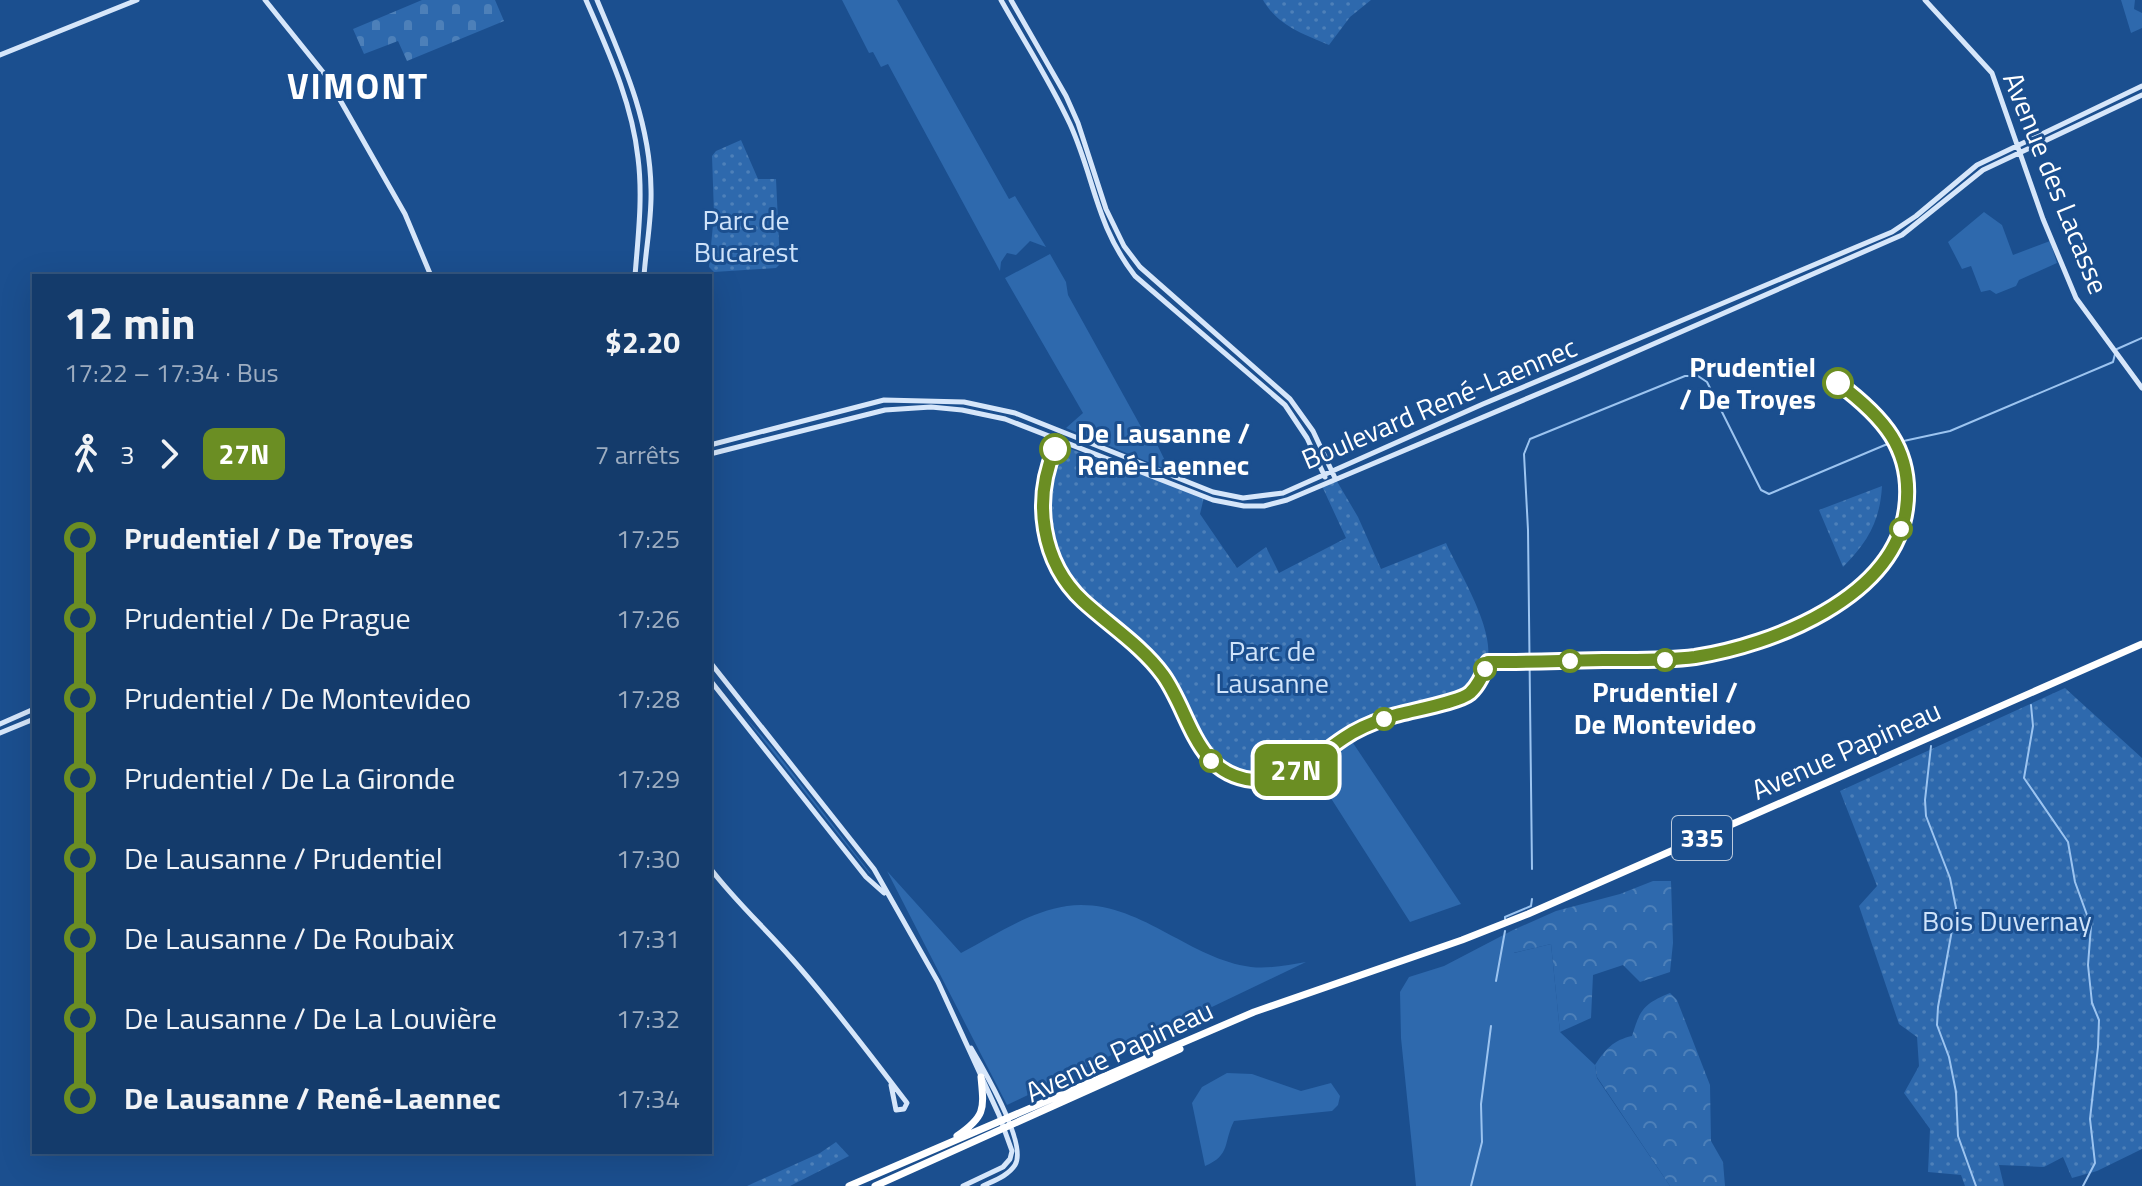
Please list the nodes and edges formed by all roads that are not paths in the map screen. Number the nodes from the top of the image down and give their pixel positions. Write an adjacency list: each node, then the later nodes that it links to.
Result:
1 (137, 0): 8 (street)
2 (265, 0): 13 (street)
3 (586, 0): 14 (street)
4 (597, 0): 15 (street)
5 (1001, 0): 20 (street)
6 (1011, 0): 19 (street)
7 (1925, 0): 11 (street, Avenue des Lacasse)
8 (0, 55)
9 (2142, 86): 11 (street, Boulevard René-Laennec)
10 (2142, 95): 12 (street, Boulevard René-Laennec)
11 (2018, 144): 12 (street, Avenue des Lacasse); 19 (street, Boulevard René-Laennec)
12 (2020, 152): 16 (street, Avenue des Lacasse); 21 (street, Boulevard René-Laennec)
13 (430, 274)
14 (635, 274)
15 (644, 274)
16 (2142, 388)
17 (712, 444): 20 (street, Boulevard René-Laennec)
18 (712, 454): 20 (street, Boulevard René-Laennec)
19 (1331, 470): 20 (street, Boulevard René-Laennec); 21 (street)
20 (1325, 478): 21 (street, Boulevard René-Laennec)
21 (1335, 478)
22 (2142, 644): 34 (highway, Avenue Papineau / 335)
23 (712, 665): 30 (street)
24 (712, 683): 30 (street)
25 (32, 710): 27 (street)
26 (32, 720): 28 (street)
27 (0, 724)
28 (0, 733)
29 (712, 871): 33 (street)
30 (887, 896): 31 (street)
31 (960, 1030): 32 (street); 34 (street)
32 (981, 1077): 34 (street); 35 (highway)
33 (891, 1085): 33 (street)
34 (1005, 1124): 35 (highway); 37 (highway); 38 (street); 39 (street)
35 (946, 1144): 36 (highway)
36 (849, 1186)
37 (875, 1186)
38 (963, 1186)
39 (983, 1186)

